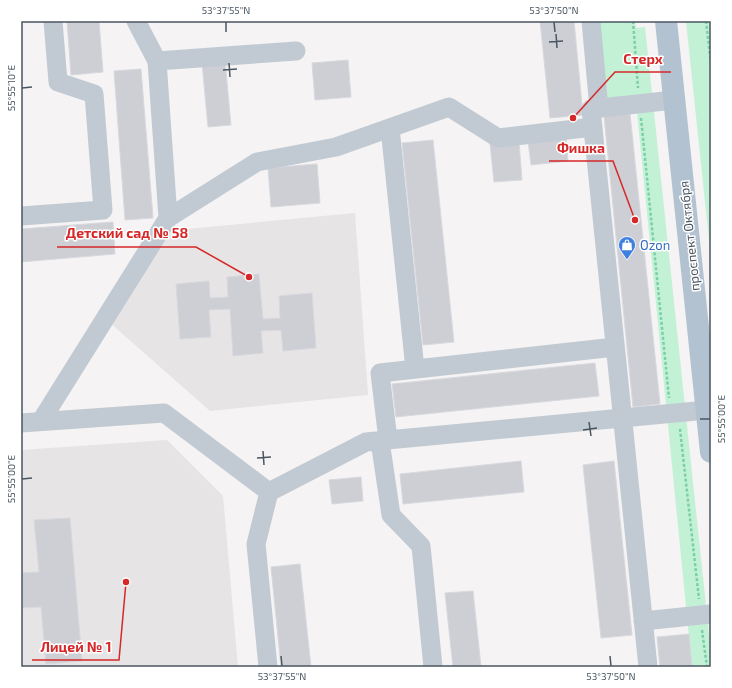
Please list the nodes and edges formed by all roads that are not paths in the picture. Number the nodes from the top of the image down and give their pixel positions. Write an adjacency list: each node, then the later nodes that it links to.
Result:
1 (53, 21): 11 (lane)
2 (136, 21): 6 (lane)
3 (591, 21): 8 (lane)
4 (666, 21): 7 (main road, проспект Октября)
5 (296, 51): 6 (lane)
6 (157, 61): 12 (lane)
7 (674, 100): 8 (lane); 15 (main road, проспект Октября)
8 (599, 108): 9 (lane)
9 (593, 127): 10 (lane); 13 (lane)
10 (390, 128): 12 (lane); 14 (lane)
11 (21, 216)
12 (168, 218): 17 (lane)
13 (616, 347): 14 (lane); 16 (lane)
14 (415, 369): 19 (lane)
15 (707, 410): 16 (lane); 20 (main road, проспект Октября)
16 (623, 418): 19 (lane); 23 (lane)
17 (41, 421): 18 (lane); 21 (lane)
18 (21, 423)
19 (384, 441): 21 (lane); 25 (lane)
20 (711, 452)
21 (269, 492): 24 (lane)
22 (706, 614): 23 (lane)
23 (643, 621): 26 (lane)
24 (268, 667)
25 (433, 667)
26 (648, 667)

